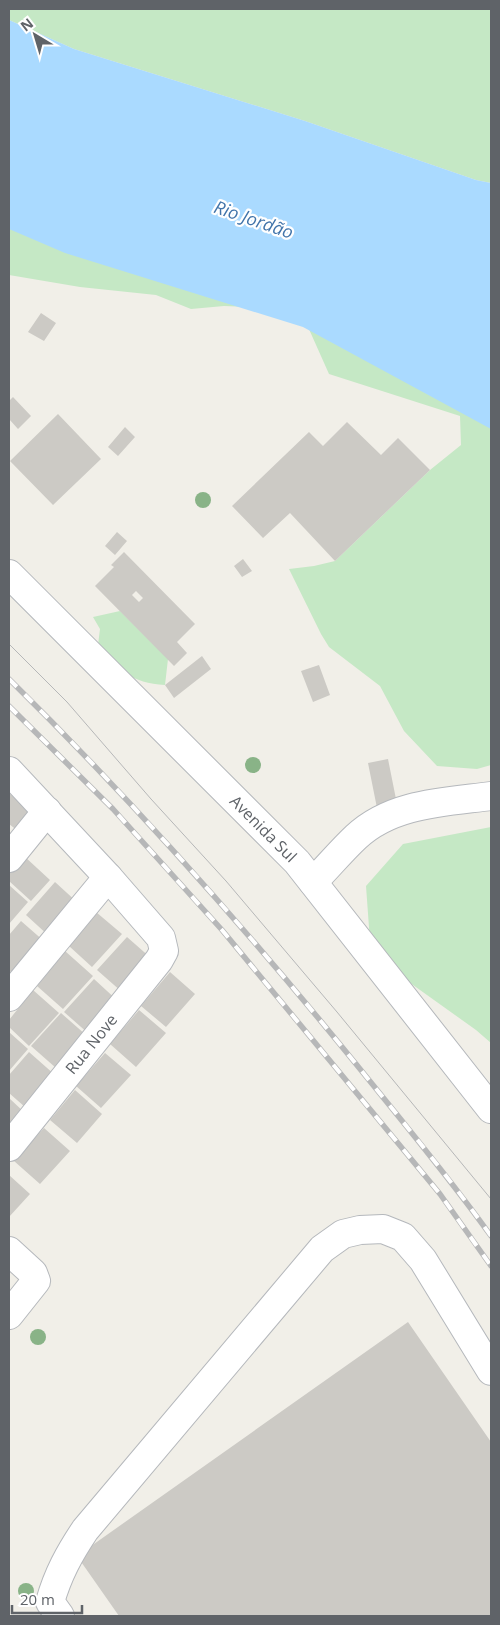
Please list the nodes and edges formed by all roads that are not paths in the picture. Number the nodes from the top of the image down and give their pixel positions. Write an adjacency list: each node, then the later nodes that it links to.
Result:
1 (9, 574): 7 (street, Avenida Sul)
2 (9, 771): 4 (street)
3 (491, 796): 7 (street)
4 (47, 811): 5 (street); 6 (street)
5 (9, 858)
6 (108, 877): 8 (street); 10 (street, Rua Nove)
7 (314, 882): 9 (street, Avenida Sul)
8 (9, 997)
9 (491, 1109)
10 (9, 1147)
11 (9, 1251): 12 (street)
12 (9, 1315)
13 (491, 1371): 14 (street)
14 (51, 1612)

